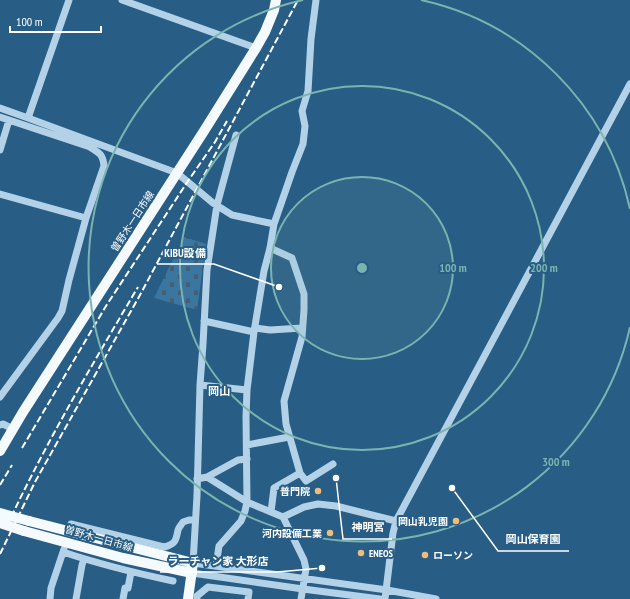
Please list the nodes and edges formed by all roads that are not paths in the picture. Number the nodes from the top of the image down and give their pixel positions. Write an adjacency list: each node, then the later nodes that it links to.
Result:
1 (69, 0): 9 (street)
2 (122, 0): 5 (street)
3 (276, 0): 5 (main road, 曽野木一日市線)
4 (316, 0): 17 (street)
5 (256, 48): 13 (main road, 曽野木一日市線)
6 (630, 84): 40 (street)
7 (0, 108): 9 (street)
8 (0, 117): 10 (street)
9 (28, 118): 13 (street)
10 (9, 120): 12 (street); 16 (street)
11 (236, 135): 15 (street)
12 (0, 150)
13 (177, 173): 15 (street); 26 (main road, 曽野木一日市線)
14 (0, 194): 16 (street)
15 (216, 205): 17 (street); 19 (street)
16 (86, 218): 24 (street)
17 (274, 224): 18 (street)
18 (270, 248): 20 (street); 21 (street)
19 (204, 321): 21 (street); 22 (street)
20 (302, 328): 21 (street); 27 (street)
21 (254, 330): 23 (street)
22 (200, 385): 23 (street); 34 (street)
23 (247, 390): 28 (street)
24 (0, 397)
25 (0, 425): 26 (street)
26 (13, 429): 29 (main road, 曽野木一日市線)
27 (289, 437): 28 (street); 32 (street)
28 (247, 445): 30 (street)
29 (0, 451)
30 (247, 459): 33 (street); 35 (street)
31 (333, 464): 32 (street)
32 (300, 473): 36 (street)
33 (207, 477): 34 (street); 35 (street)
34 (196, 479): 39 (street)
35 (247, 502): 36 (street); 45 (street)
36 (270, 512): 38 (street)
37 (0, 513): 44 (main road, 曽野木一日市線, bridge)
38 (283, 517): 40 (street); 48 (street)
39 (195, 520): 42 (street); 44 (street)
40 (396, 521): 51 (street)
41 (0, 523): 47 (main road, 曽野木一日市線, bridge)
42 (71, 526)
43 (84, 559): 46 (street); 53 (street); 54 (street)
44 (193, 563): 45 (street); 47 (main road)
45 (216, 566): 48 (street)
46 (131, 572): 49 (street); 55 (street)
47 (192, 573): 50 (street); 56 (main road)
48 (304, 579): 50 (street); 51 (street)
49 (173, 581)
50 (303, 589): 52 (street); 59 (street)
51 (387, 590): 61 (street); 62 (street)
52 (351, 597): 60 (street)
53 (52, 599)
54 (76, 599)
55 (123, 599)
56 (188, 599)
57 (197, 599): 58 (street)
58 (248, 599)
59 (301, 599)
60 (380, 599)
61 (385, 599)
62 (436, 599)

